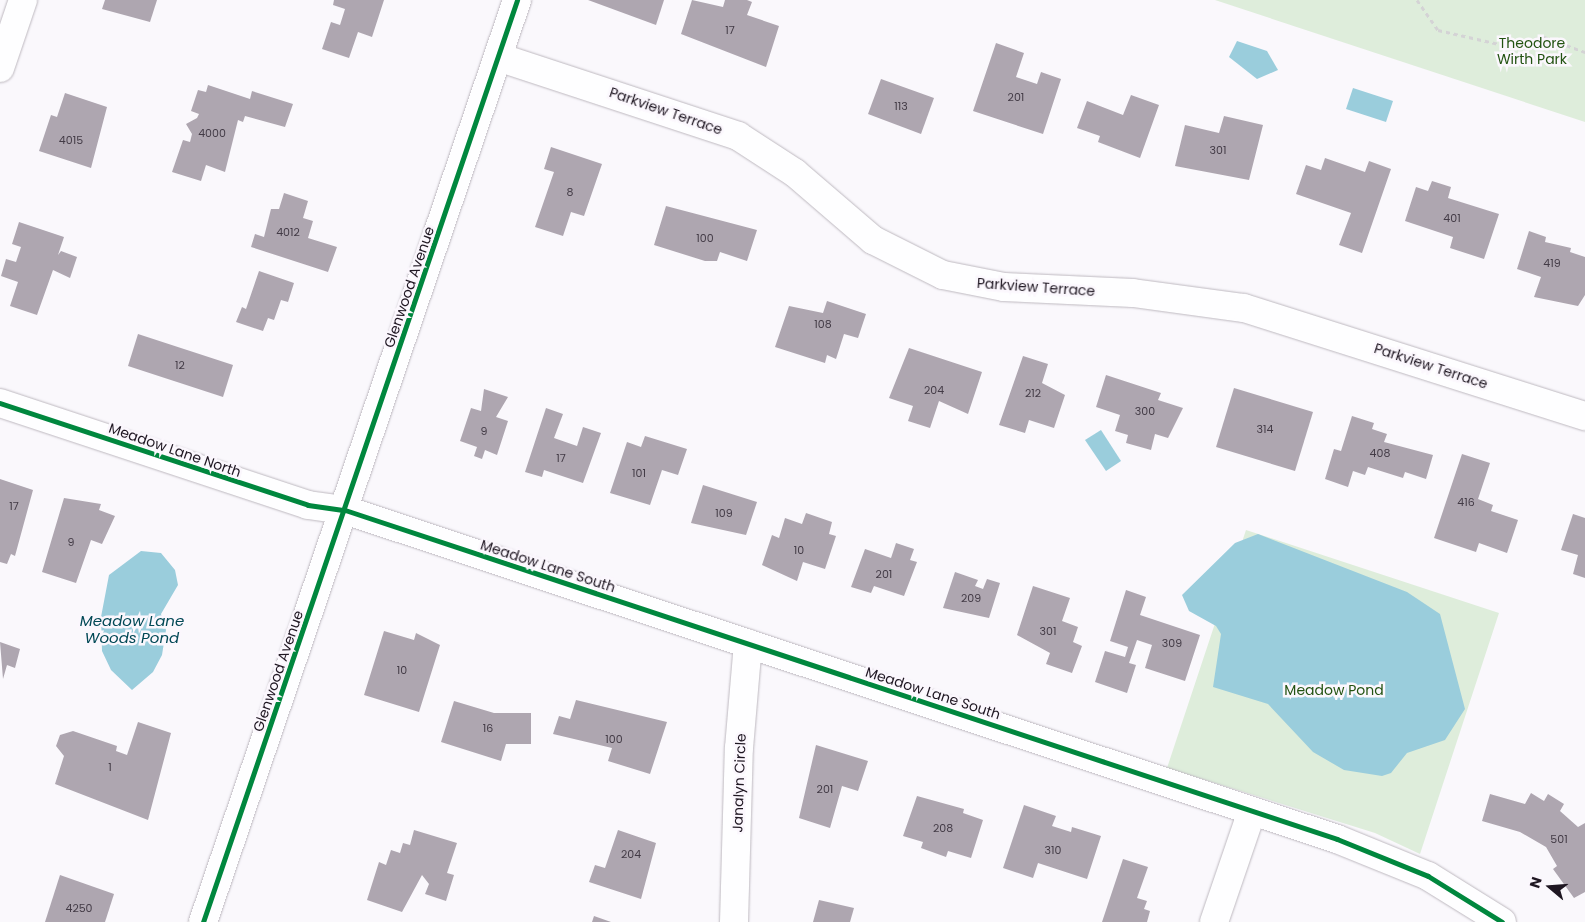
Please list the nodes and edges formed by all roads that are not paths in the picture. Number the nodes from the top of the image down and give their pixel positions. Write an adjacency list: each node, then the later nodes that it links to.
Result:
1 (23, 0): 4 (street)
2 (517, 0): 3 (street, Glenwood Avenue)
3 (498, 57): 6 (street, Parkview Terrace); 7 (street, Glenwood Avenue)
4 (0, 68)
5 (0, 402): 7 (street, Meadow Lane North)
6 (1585, 416)
7 (345, 510): 8 (street, Meadow Lane South); 10 (street, Glenwood Avenue)
8 (748, 643): 9 (street, Meadow Lane South); 11 (street, Janalyn Circle)
9 (1252, 811): 12 (street); 13 (street, Meadow Lane South)
10 (203, 922)
11 (734, 922)
12 (1214, 922)
13 (1502, 922)

